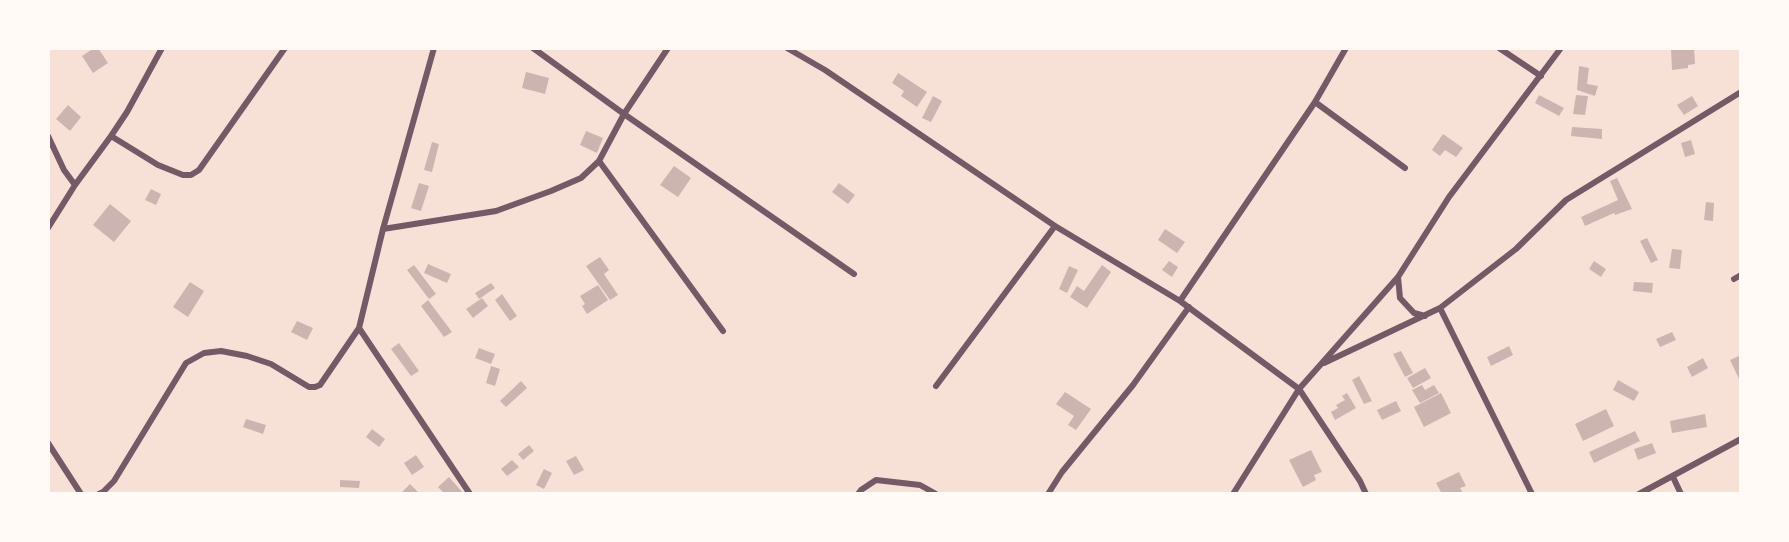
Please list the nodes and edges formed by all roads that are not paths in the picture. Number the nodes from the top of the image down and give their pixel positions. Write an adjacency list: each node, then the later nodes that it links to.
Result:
1 (162, 48): 15 (street)
2 (285, 48): 15 (street)
3 (434, 48): 21 (street)
4 (533, 48): 13 (street)
5 (669, 48): 13 (street)
6 (787, 48): 19 (street)
7 (1346, 48): 12 (street)
8 (1499, 48): 10 (street)
9 (1561, 48): 10 (street)
10 (1541, 76): 24 (street)
11 (1741, 92): 28 (street)
12 (1315, 102): 17 (street); 26 (street)
13 (624, 114): 16 (street); 22 (street)
14 (48, 136): 18 (street)
15 (111, 136): 18 (street)
16 (599, 161): 21 (street); 31 (street)
17 (1404, 168)
18 (75, 185): 20 (street)
19 (1055, 226): 26 (street); 33 (street)
20 (48, 228)
21 (382, 229): 30 (street)
22 (854, 274)
23 (1741, 275): 25 (street)
24 (1398, 277): 29 (street); 32 (street)
25 (1734, 279)
26 (1180, 301): 27 (street)
27 (1189, 307): 34 (street); 43 (street)
28 (1440, 308): 29 (street); 46 (street)
29 (1426, 316): 32 (street)
30 (359, 328): 39 (street); 40 (street)
31 (723, 331)
32 (1320, 364): 34 (street)
33 (936, 386)
34 (1299, 389): 44 (street); 45 (street)
35 (1741, 440): 37 (street)
36 (48, 443): 38 (street)
37 (1673, 477): 47 (street); 48 (street)
38 (81, 494)
39 (99, 494)
40 (470, 494)
41 (858, 494): 42 (street)
42 (936, 494)
43 (1047, 494)
44 (1233, 494)
45 (1366, 494)
46 (1532, 494)
47 (1639, 494)
48 (1682, 494)

